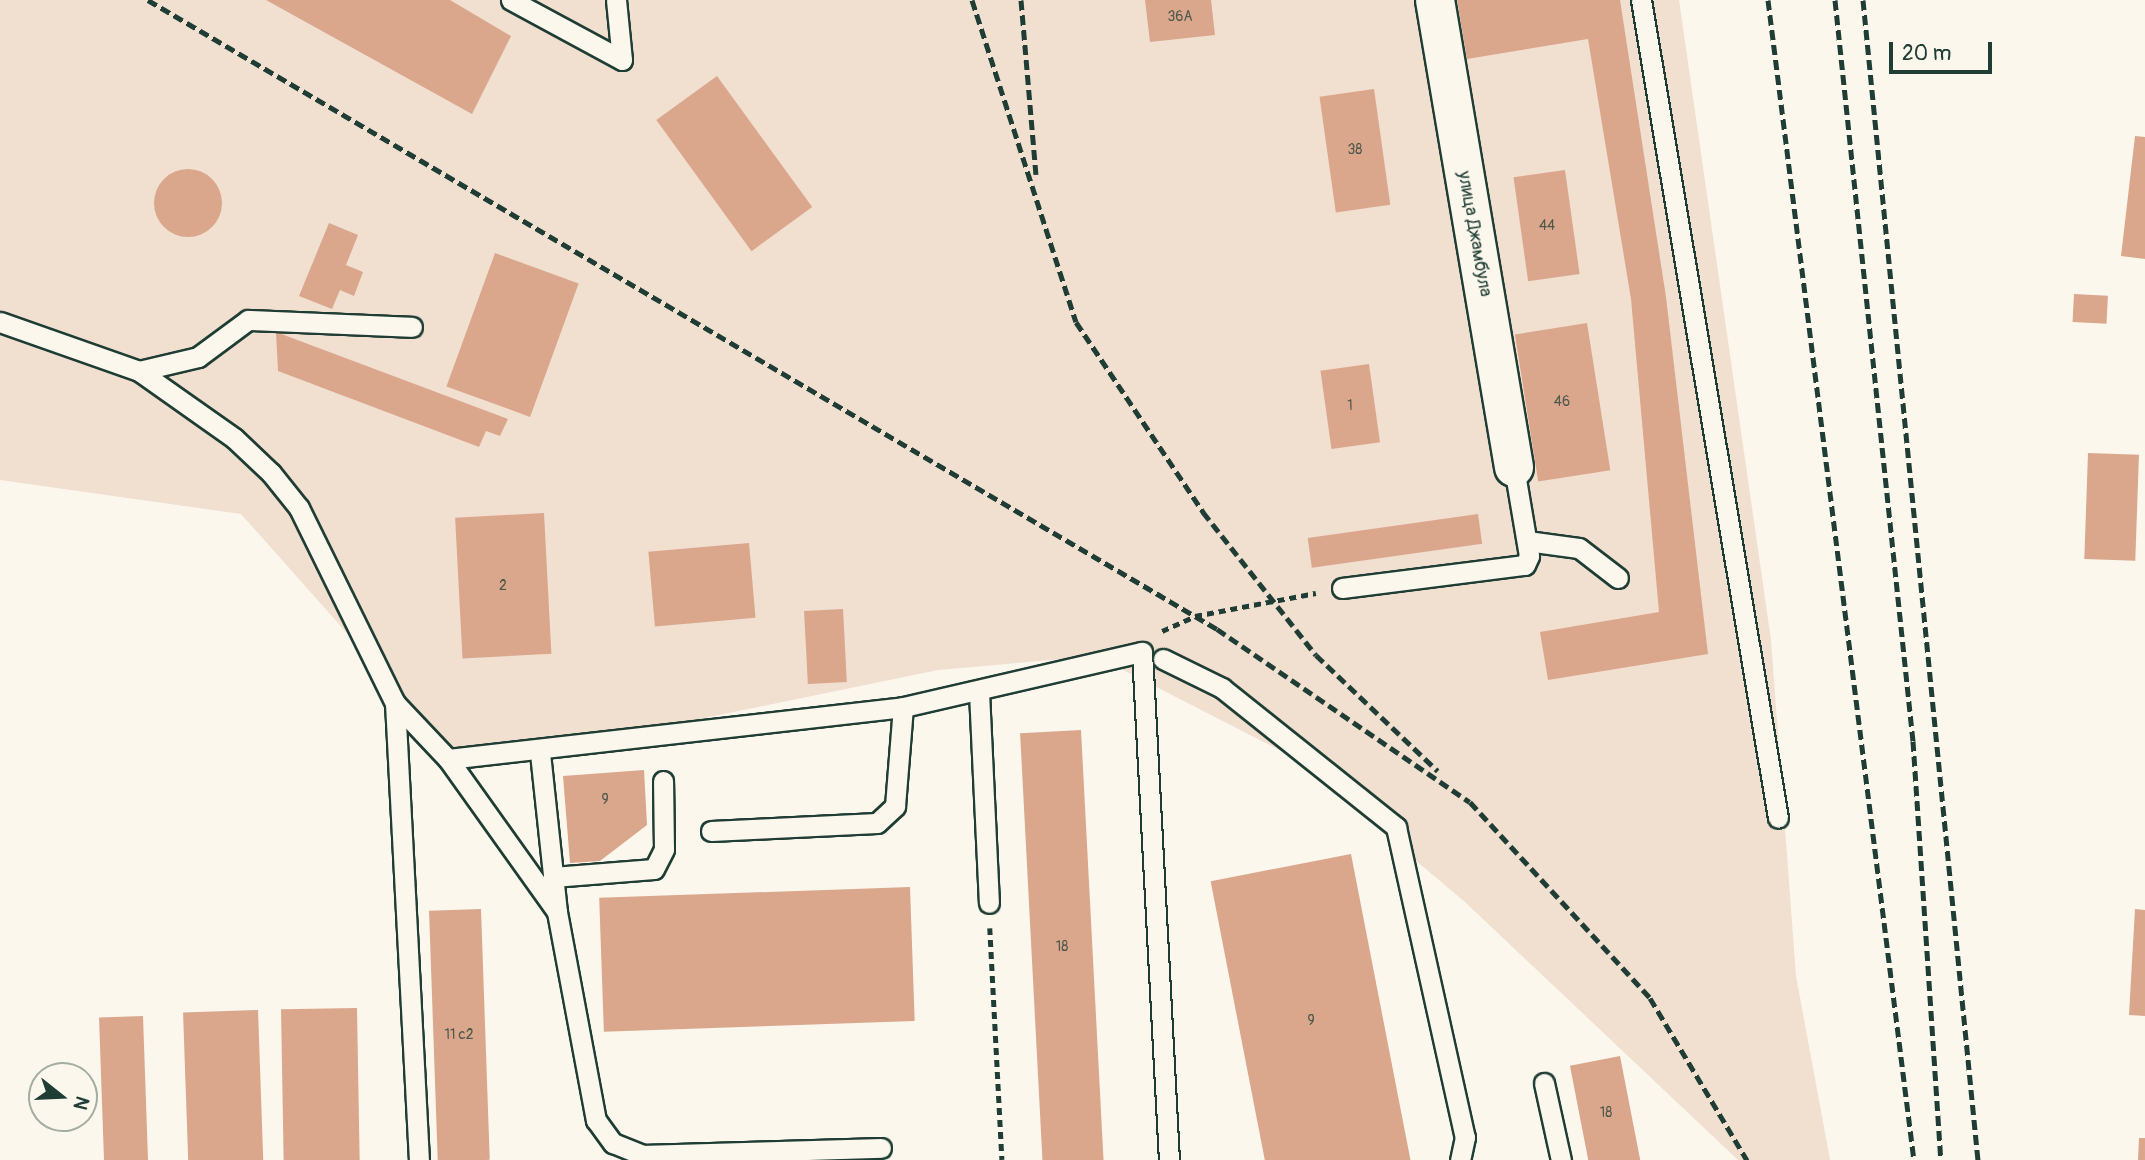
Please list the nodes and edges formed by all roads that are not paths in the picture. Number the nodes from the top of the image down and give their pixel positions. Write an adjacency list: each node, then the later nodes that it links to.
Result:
1 (511, 0): 2 (lane)
2 (616, 0)
3 (1435, 0): 8 (street, улица Джамбула)
4 (1641, 0): 19 (lane)
5 (0, 322): 7 (lane)
6 (411, 327): 7 (lane)
7 (139, 371): 14 (lane)
8 (1514, 467): 9 (lane)
9 (1527, 541): 10 (lane); 11 (lane)
10 (1618, 578)
11 (1342, 588)
12 (1163, 659): 28 (lane)
13 (979, 692): 15 (lane); 22 (lane); 27 (lane)
14 (395, 703): 17 (lane); 26 (lane)
15 (903, 707): 16 (lane); 20 (lane)
16 (540, 753): 17 (lane); 21 (lane)
17 (447, 760): 23 (lane)
18 (663, 781): 21 (lane)
19 (1778, 818)
20 (711, 831)
21 (553, 877): 23 (lane)
22 (989, 903)
23 (557, 912): 25 (lane)
24 (1544, 1083): 29 (lane)
25 (881, 1148)
26 (418, 1159)
27 (1169, 1160)
28 (1460, 1160)
29 (1561, 1160)

